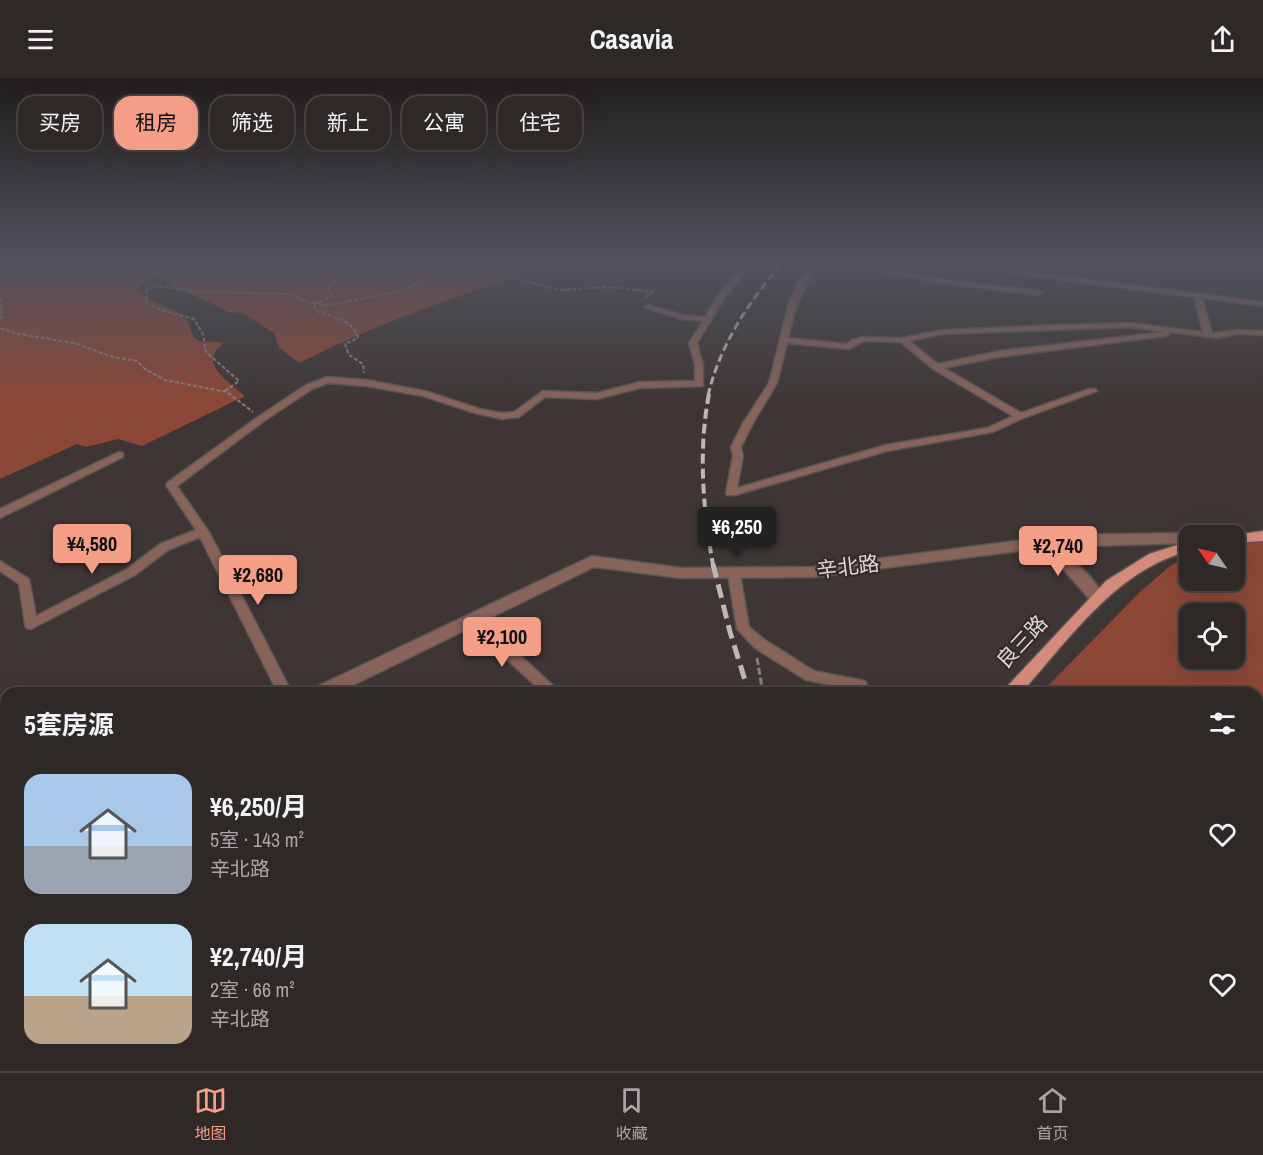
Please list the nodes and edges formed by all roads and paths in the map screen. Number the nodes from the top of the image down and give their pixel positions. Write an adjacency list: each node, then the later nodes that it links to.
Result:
1 (165, 311): 16 (path)
2 (317, 311): 15 (path)
3 (663, 311): 7 (street)
4 (713, 311): 7 (street)
5 (791, 311): 12 (street)
6 (1202, 311): 11 (street)
7 (707, 319): 15 (street)
8 (0, 328): 16 (path)
9 (1170, 331): 11 (street); 13 (street); 14 (street)
10 (1263, 333): 11 (street)
11 (1208, 334)
12 (786, 340): 13 (street); 18 (street)
13 (903, 340): 14 (street)
14 (936, 367): 18 (street)
15 (373, 384): 19 (street)
16 (225, 391): 19 (path)
17 (1092, 391): 18 (street)
18 (1020, 416)
19 (261, 419): 22 (street)
20 (119, 455): 21 (street)
21 (0, 514)
22 (203, 532): 28 (street); 34 (street)
23 (1263, 536): 24 (main road)
24 (1245, 537)
25 (1179, 538): 26 (street, 辛北路)
26 (1026, 545): 29 (street, 辛北路); 30 (street)
27 (1179, 550): 30 (main road, 良三路)
28 (0, 565)
29 (734, 574): 31 (street, 辛北路); 32 (street)
30 (1097, 598): 38 (main road, 良三路)
31 (473, 620): 35 (street, 辛北路); 36 (street)
32 (753, 638): 33 (street); 37 (path)
33 (860, 684)
34 (282, 687)
35 (333, 687)
36 (546, 687)
37 (762, 687)
38 (1015, 687)

